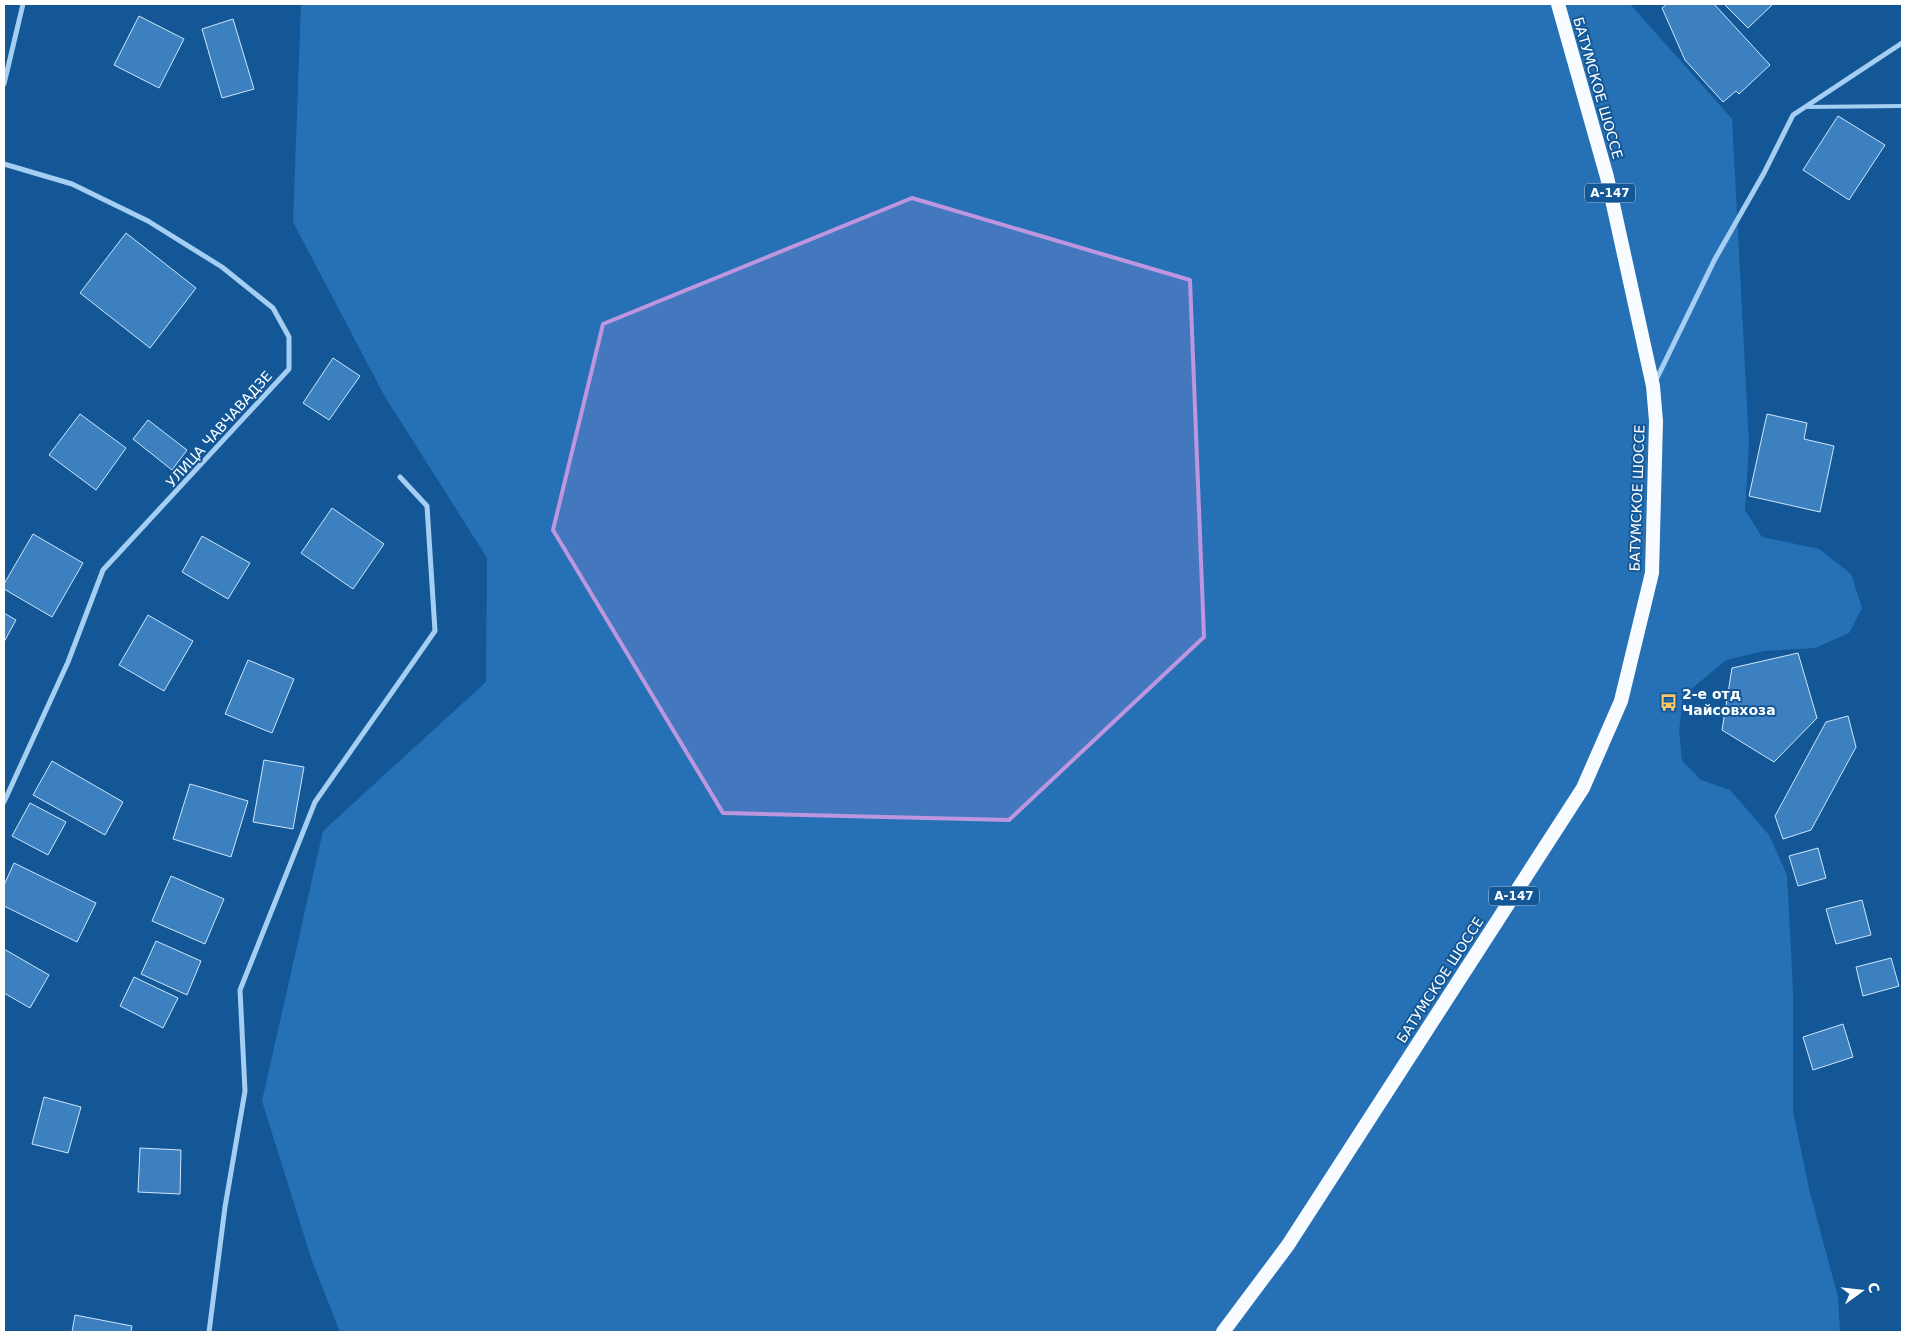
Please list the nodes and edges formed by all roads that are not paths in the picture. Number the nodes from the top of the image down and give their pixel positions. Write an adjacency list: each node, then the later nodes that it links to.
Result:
1 (23, 4): 4 (street)
2 (1558, 4): 8 (highway, БАТУМСКОЕ ШОССЕ / А-147)
3 (1902, 43): 6 (street)
4 (4, 84)
5 (1902, 106): 6 (lane)
6 (1803, 107): 8 (street)
7 (4, 164): 10 (street, УЛИЦА ЧАВЧАВАДЗЕ)
8 (1653, 386): 12 (highway, БАТУМСКОЕ ШОССЕ / А-147)
9 (400, 477): 11 (street)
10 (4, 802)
11 (209, 1332)
12 (1223, 1332)

